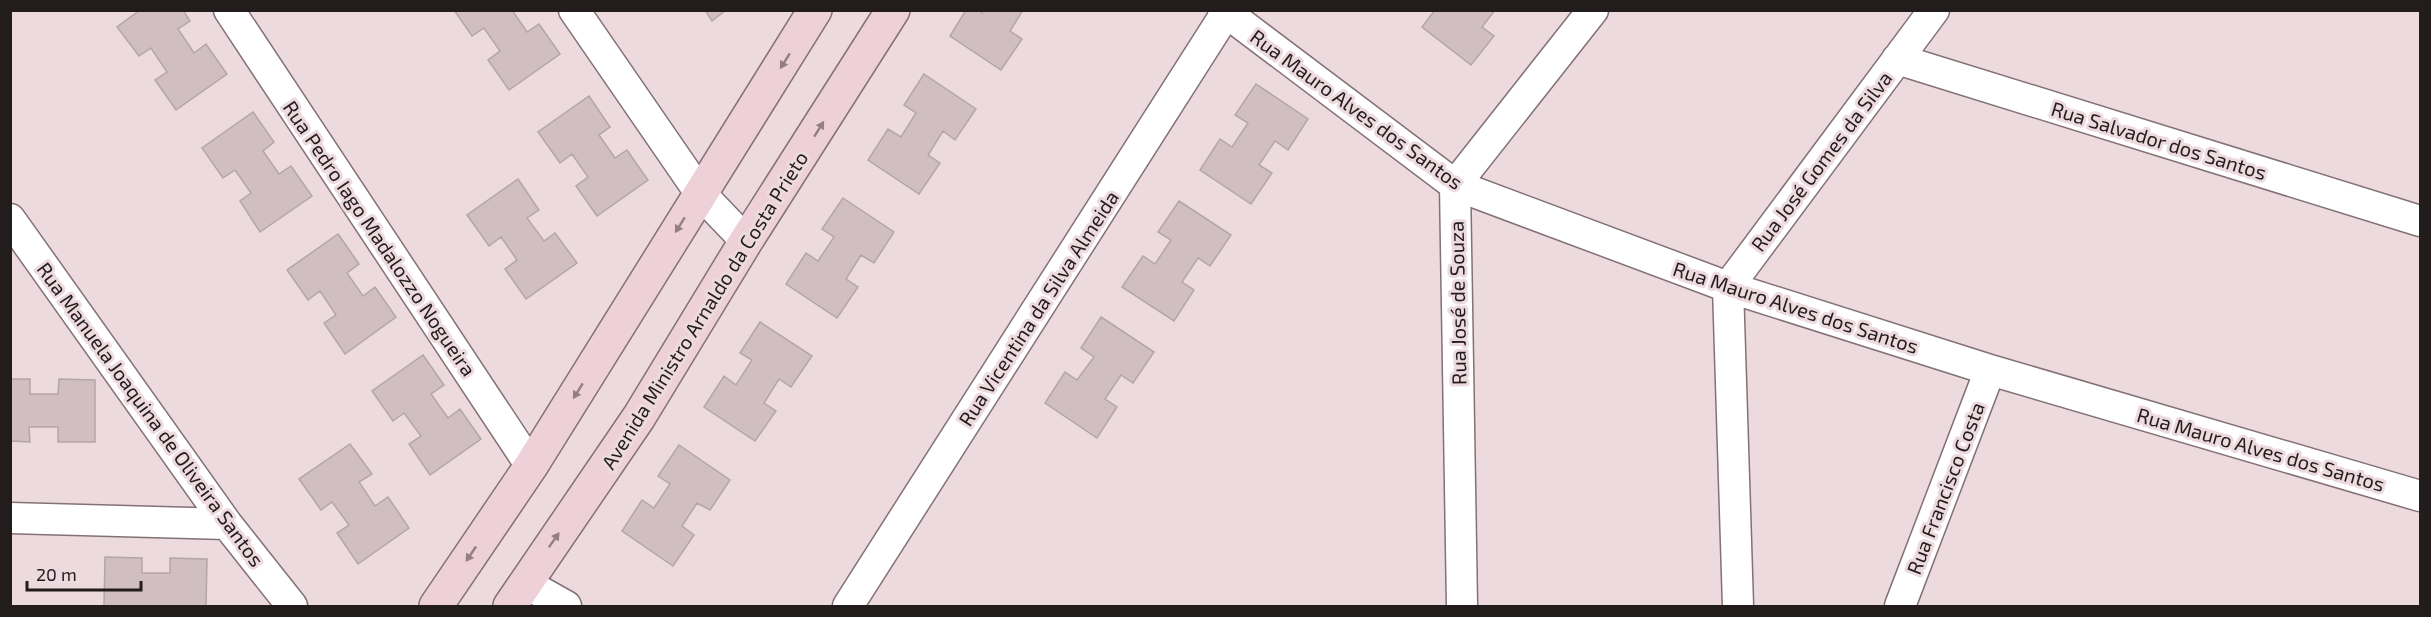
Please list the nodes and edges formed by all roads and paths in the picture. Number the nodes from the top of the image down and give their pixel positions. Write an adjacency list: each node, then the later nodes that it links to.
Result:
1 (229, 10): 16 (street, Rua Pedro Iago Madalozzo Nogueira)
2 (574, 10): 10 (street)
3 (815, 10): 10 (street, one-way to 10)
4 (893, 10): 13 (street, Avenida Ministro Arnaldo da Costa Prieto, one-way to 4)
5 (1593, 10): 9 (street)
6 (1934, 10): 8 (street, Rua José Gomes da Silva)
7 (1226, 11): 9 (street, Rua Mauro Alves dos Santos); 24 (street, Rua Vicentina da Silva Almeida)
8 (1897, 59): 12 (street, Rua Salvador dos Santos); 14 (street, Rua José Gomes da Silva)
9 (1455, 186): 14 (street, Rua Mauro Alves dos Santos); 25 (street, Rua José de Souza)
10 (700, 193): 13 (street); 16 (street, one-way to 16)
11 (10, 219): 19 (street, Rua Manuela Joaquina de Oliveira Santos)
12 (2421, 221)
13 (746, 241): 20 (street, Avenida Ministro Arnaldo da Costa Prieto, one-way to 13)
14 (1728, 287): 15 (street, Rua Mauro Alves dos Santos); 26 (street)
15 (1990, 370): 17 (street, Rua Mauro Alves dos Santos); 27 (street, Rua Francisco Costa)
16 (531, 466): 22 (street, one-way to 22)
17 (2421, 496)
18 (10, 518): 19 (street)
19 (227, 524): 21 (street, Rua Manuela Joaquina de Oliveira Santos)
20 (518, 595): 23 (street)
21 (292, 606)
22 (436, 606)
23 (567, 606)
24 (849, 606)
25 (1462, 606)
26 (1738, 606)
27 (1900, 606)

